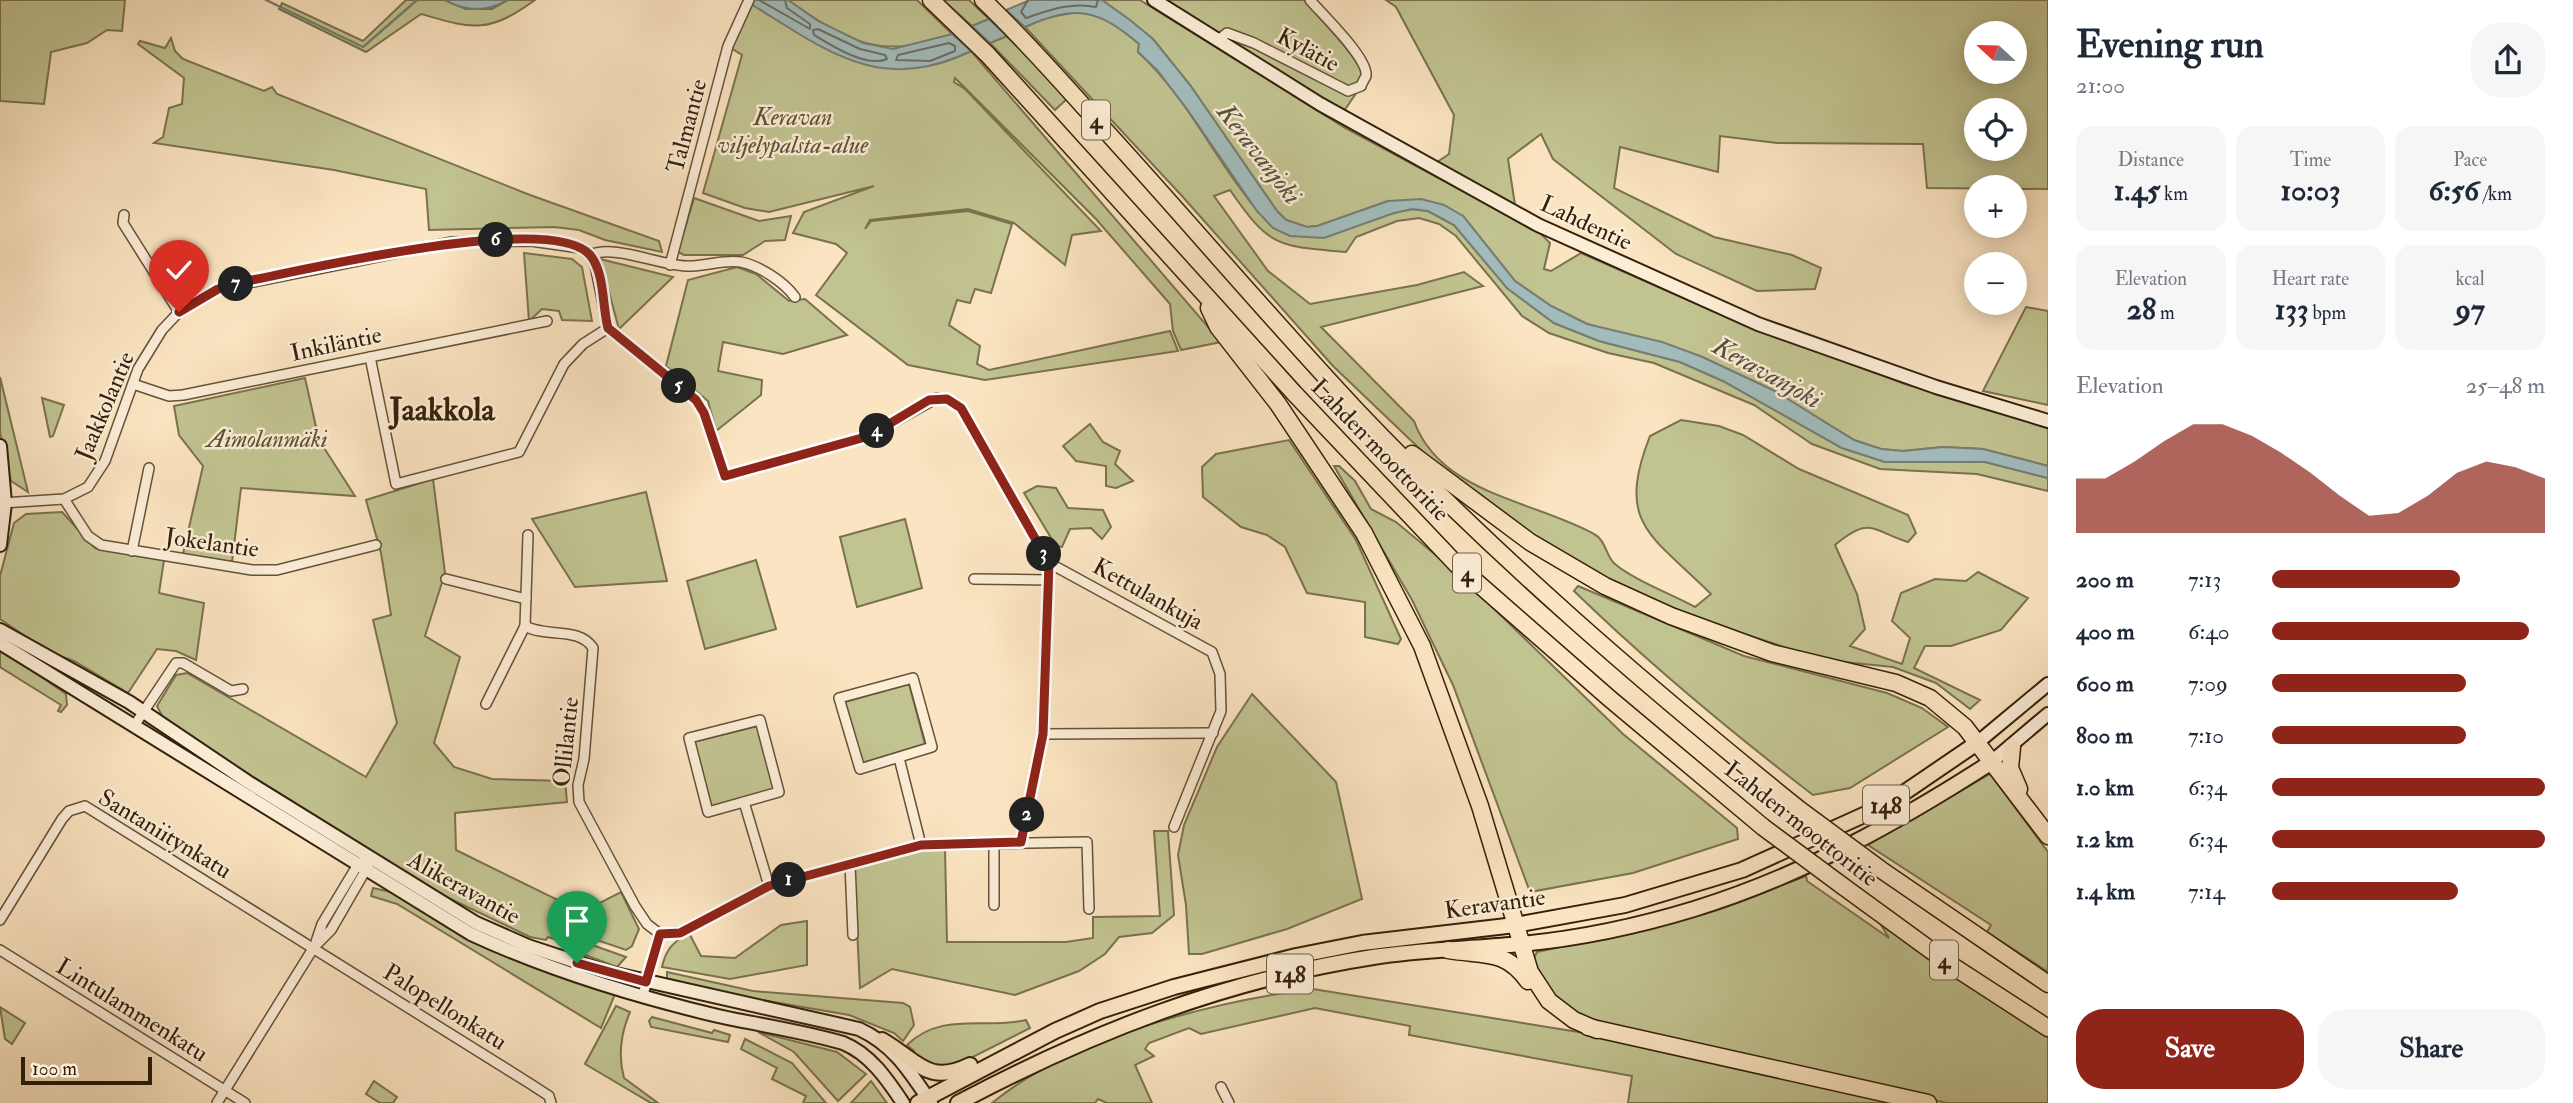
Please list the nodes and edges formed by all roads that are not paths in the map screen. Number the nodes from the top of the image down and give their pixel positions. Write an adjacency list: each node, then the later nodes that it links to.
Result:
1 (749, 0): 9 (street, Talmantie)
2 (931, 0): 10 (highway, Lahden moottoritie / 4)
3 (1154, 0): 6 (main road, Lahdentie)
4 (1310, 0): 6 (street, Kylätie)
5 (987, 4): 17 (highway, Lahden moottoritie / 4)
6 (1219, 40): 18 (main road, Lahdentie)
7 (124, 215): 12 (street)
8 (590, 255): 9 (street); 12 (street, Jaakkolantie); 14 (street)
9 (670, 265): 11 (street)
10 (1200, 290): 59 (highway); 68 (highway, Lahden moottoritie / 4, bridge)
11 (795, 297)
12 (179, 312): 16 (street, Jaakkolantie)
13 (547, 321): 15 (street, Inkiläntie)
14 (608, 328): 15 (street); 27 (street)
15 (370, 357): 16 (street, Inkiläntie)
16 (133, 384): 21 (street, Jaakkolantie)
17 (1358, 411): 42 (highway); 66 (highway, Lahden moottoritie / 4, bridge)
18 (2048, 419)
19 (0, 446): 22 (main road)
20 (149, 468): 26 (street)
21 (64, 499): 22 (street, Jaakkolantie); 26 (street, Jokelantie)
22 (3, 503): 24 (main road)
23 (528, 536): 31 (street)
24 (0, 545)
25 (376, 545): 26 (street, Jokelantie)
26 (132, 551)
27 (1049, 563): 30 (street); 40 (street, Kettulankuja)
28 (446, 579): 31 (street)
29 (974, 579): 30 (street)
30 (1048, 580): 41 (street)
31 (526, 600): 32 (street)
32 (525, 626): 36 (street); 60 (street, Ollilantie)
33 (2, 638): 37 (main road, Alikeravantie); 39 (main road, Alikeravantie)
34 (2048, 684): 42 (main road, Keravantie / 148)
35 (243, 689): 37 (street)
36 (486, 704)
37 (143, 712): 39 (street); 54 (main road, Alikeravantie)
38 (2048, 714): 43 (main road, Keravantie / 148)
39 (134, 726): 54 (main road, Alikeravantie)
40 (1213, 733): 41 (street); 48 (street, Kettulankuja)
41 (1043, 734): 50 (street)
42 (1977, 743): 45 (highway); 59 (main road, Keravantie / 148)
43 (2012, 747): 45 (main road, Keravantie / 148); 47 (highway)
44 (899, 758): 44 (street); 52 (street)
45 (1990, 763): 47 (highway); 62 (main road, Keravantie / 148)
46 (744, 802): 46 (street); 55 (street)
47 (2029, 811): 49 (highway)
48 (1174, 827)
49 (2048, 836)
50 (1021, 842): 51 (street); 57 (street)
51 (994, 843): 52 (street); 56 (street)
52 (921, 845): 53 (street)
53 (850, 863): 55 (street); 61 (street)
54 (365, 865): 63 (street); 67 (main road, Alikeravantie)
55 (769, 886): 60 (street)
56 (994, 905)
57 (1090, 909)
58 (0, 920): 63 (street, Santaniitynkatu)
59 (1515, 925): 62 (highway); 71 (main road, Keravantie / 148)
60 (660, 934): 67 (street)
61 (853, 935)
62 (1521, 944): 65 (main road, Keravantie / 148); 69 (highway)
63 (314, 947): 74 (street); 78 (street, Palopellonkatu)
64 (0, 950): 74 (street, Lintulammenkatu)
65 (1448, 950): 69 (highway); 72 (main road, Keravantie / 148)
66 (2048, 984)
67 (644, 989): 70 (main road, Alikeravantie); 79 (main road, Alikeravantie)
68 (2048, 1028)
69 (1597, 1030): 83 (highway)
70 (882, 1040): 71 (main road); 75 (main road, Alikeravantie)
71 (1017, 1048): 75 (main road, Keravantie / 148)
72 (1028, 1068): 80 (main road, Keravantie / 148); 81 (main road)
73 (1221, 1087): 82 (street)
74 (225, 1091): 76 (street); 77 (street, Lintulammenkatu)
75 (925, 1101)
76 (217, 1103)
77 (244, 1103)
78 (551, 1103)
79 (903, 1103)
80 (958, 1103)
81 (982, 1103)
82 (1229, 1103)
83 (1928, 1103)

